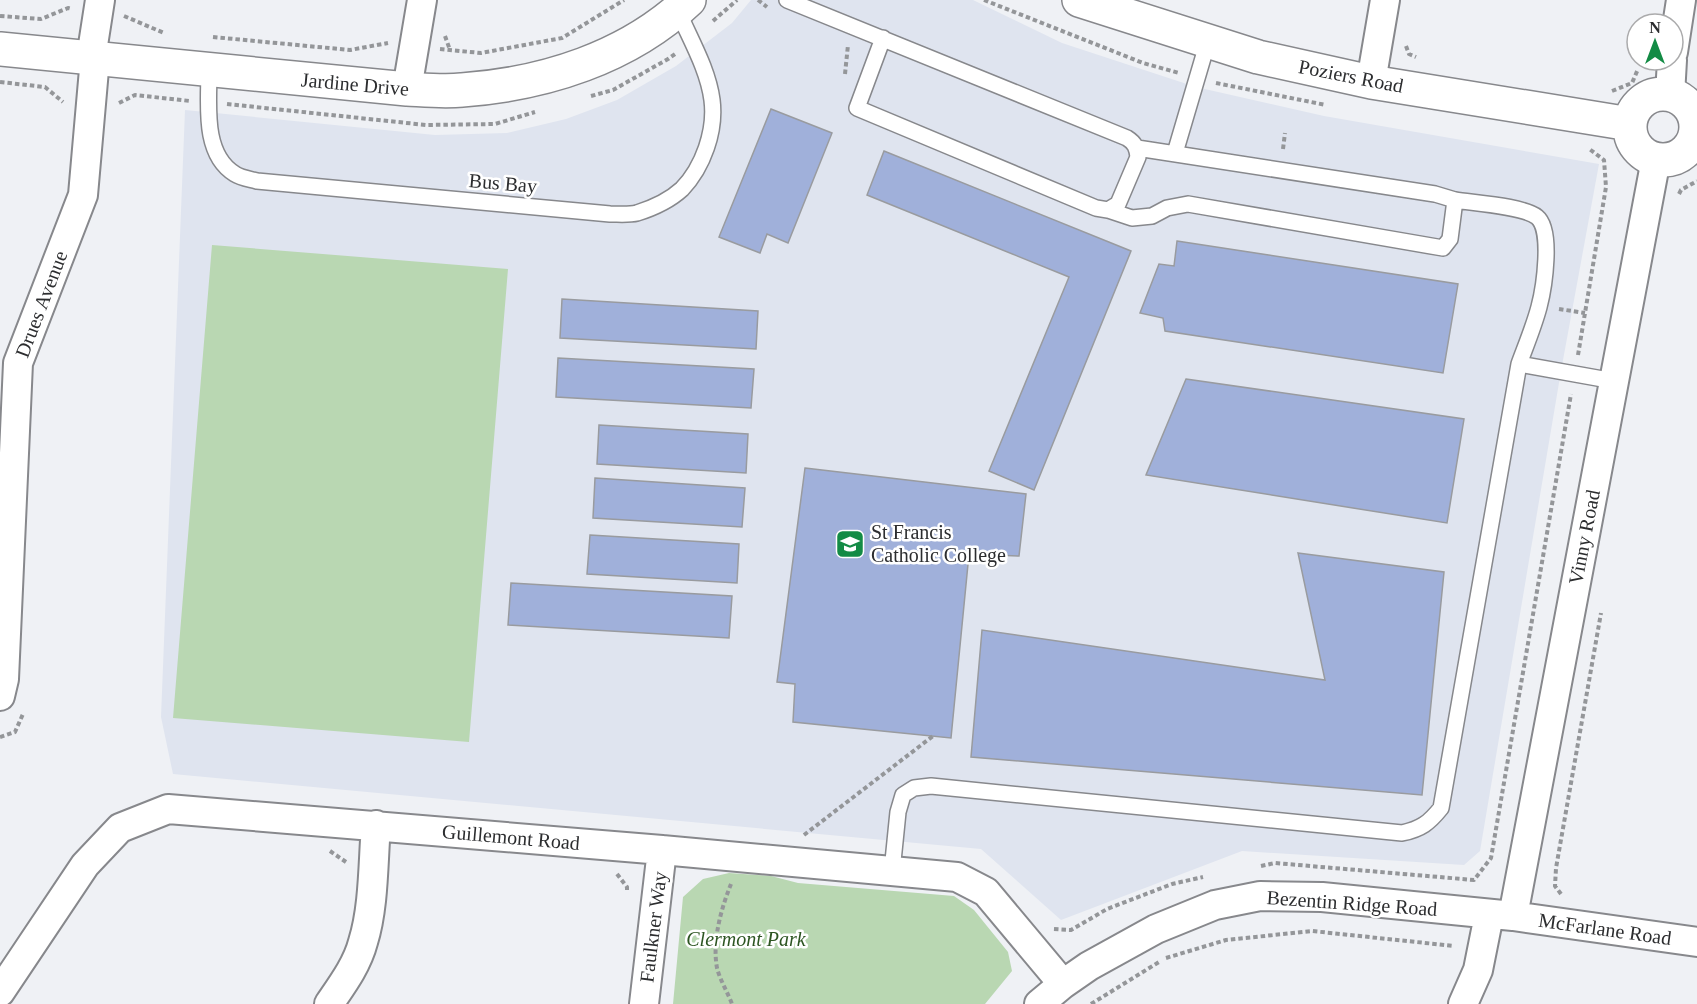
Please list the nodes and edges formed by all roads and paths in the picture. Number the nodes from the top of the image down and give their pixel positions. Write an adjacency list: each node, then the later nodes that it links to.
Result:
1 (69, 0): 11 (path)
2 (422, 0): 20 (street)
3 (624, 0): 20 (path)
4 (758, 0): 12 (path)
5 (787, 0): 17 (lane)
6 (984, 0): 28 (path)
7 (1079, 0): 18 (street, Poziers Road)
8 (1385, 0): 14 (street)
9 (683, 5): 24 (lane, Bus Bay); 31 (street, Jardine Drive)
10 (99, 6): 11 (path); 15 (path); 23 (street, Drues Avenue)
11 (68, 8): 13 (path)
12 (771, 11)
13 (0, 16)
14 (1380, 30): 22 (path); 30 (street)
15 (173, 34)
16 (208, 37): 20 (path)
17 (883, 38): 41 (lane); 47 (lane)
18 (1208, 42): 28 (lane); 30 (street, Poziers Road)
19 (848, 43): 27 (path)
20 (414, 46): 31 (street)
21 (0, 49): 23 (street, Jardine Drive)
22 (1418, 57)
23 (93, 58): 24 (street, Jardine Drive); 36 (street, Drues Avenue)
24 (209, 70): 31 (street, Jardine Drive)
25 (1637, 72): 32 (path)
26 (1671, 72): 33 (street)
27 (844, 77)
28 (1197, 79): 35 (path); 42 (lane)
29 (0, 82): 34 (path)
30 (1371, 82): 38 (street, Poziers Road)
31 (406, 89)
32 (1611, 91)
33 (1670, 95): 38 (street); 39 (street)
34 (62, 102): 36 (path); 37 (path)
35 (1326, 105)
36 (104, 107): 52 (street, Drues Avenue)
37 (61, 113)
38 (1630, 124): 43 (street)
39 (1696, 138): 43 (street)
40 (1586, 147): 49 (path)
41 (1137, 148): 42 (lane); 47 (lane)
42 (1175, 153): 46 (lane)
43 (1656, 159): 50 (street, Vinny Road)
44 (1697, 181): 45 (path)
45 (1677, 198)
46 (1455, 200): 47 (lane); 48 (lane)
47 (1108, 210)
48 (1519, 364): 49 (lane); 63 (lane)
49 (1574, 374): 50 (lane); 60 (path)
50 (1614, 381): 68 (street, Vinny Road)
51 (1602, 604): 67 (path)
52 (0, 696)
53 (23, 713): 55 (path)
54 (933, 736): 57 (path)
55 (0, 737)
56 (376, 825): 59 (street, Guillemont Road); 73 (street, Guillemont Road); 74 (street)
57 (813, 836)
58 (324, 847): 62 (path)
59 (662, 850): 63 (street, Guillemont Road); 75 (street, Faulkner Way)
60 (1257, 867)
61 (613, 868): 66 (path)
62 (346, 871)
63 (892, 871): 72 (street, Guillemont Road)
64 (1206, 877): 69 (path)
65 (732, 882): 76 (path)
66 (627, 887)
67 (1565, 901)
68 (1501, 915): 70 (street, McFarlane Road); 72 (street, Bezentin Ridge Road); 79 (street, Vinny Road)
69 (1050, 928)
70 (1697, 942)
71 (1456, 947): 78 (path)
72 (1063, 984): 77 (street, Bezentin Ridge Road)
73 (0, 992)
74 (329, 1004)
75 (644, 1004)
76 (732, 1004)
77 (1039, 1004)
78 (1091, 1004)
79 (1463, 1004)

